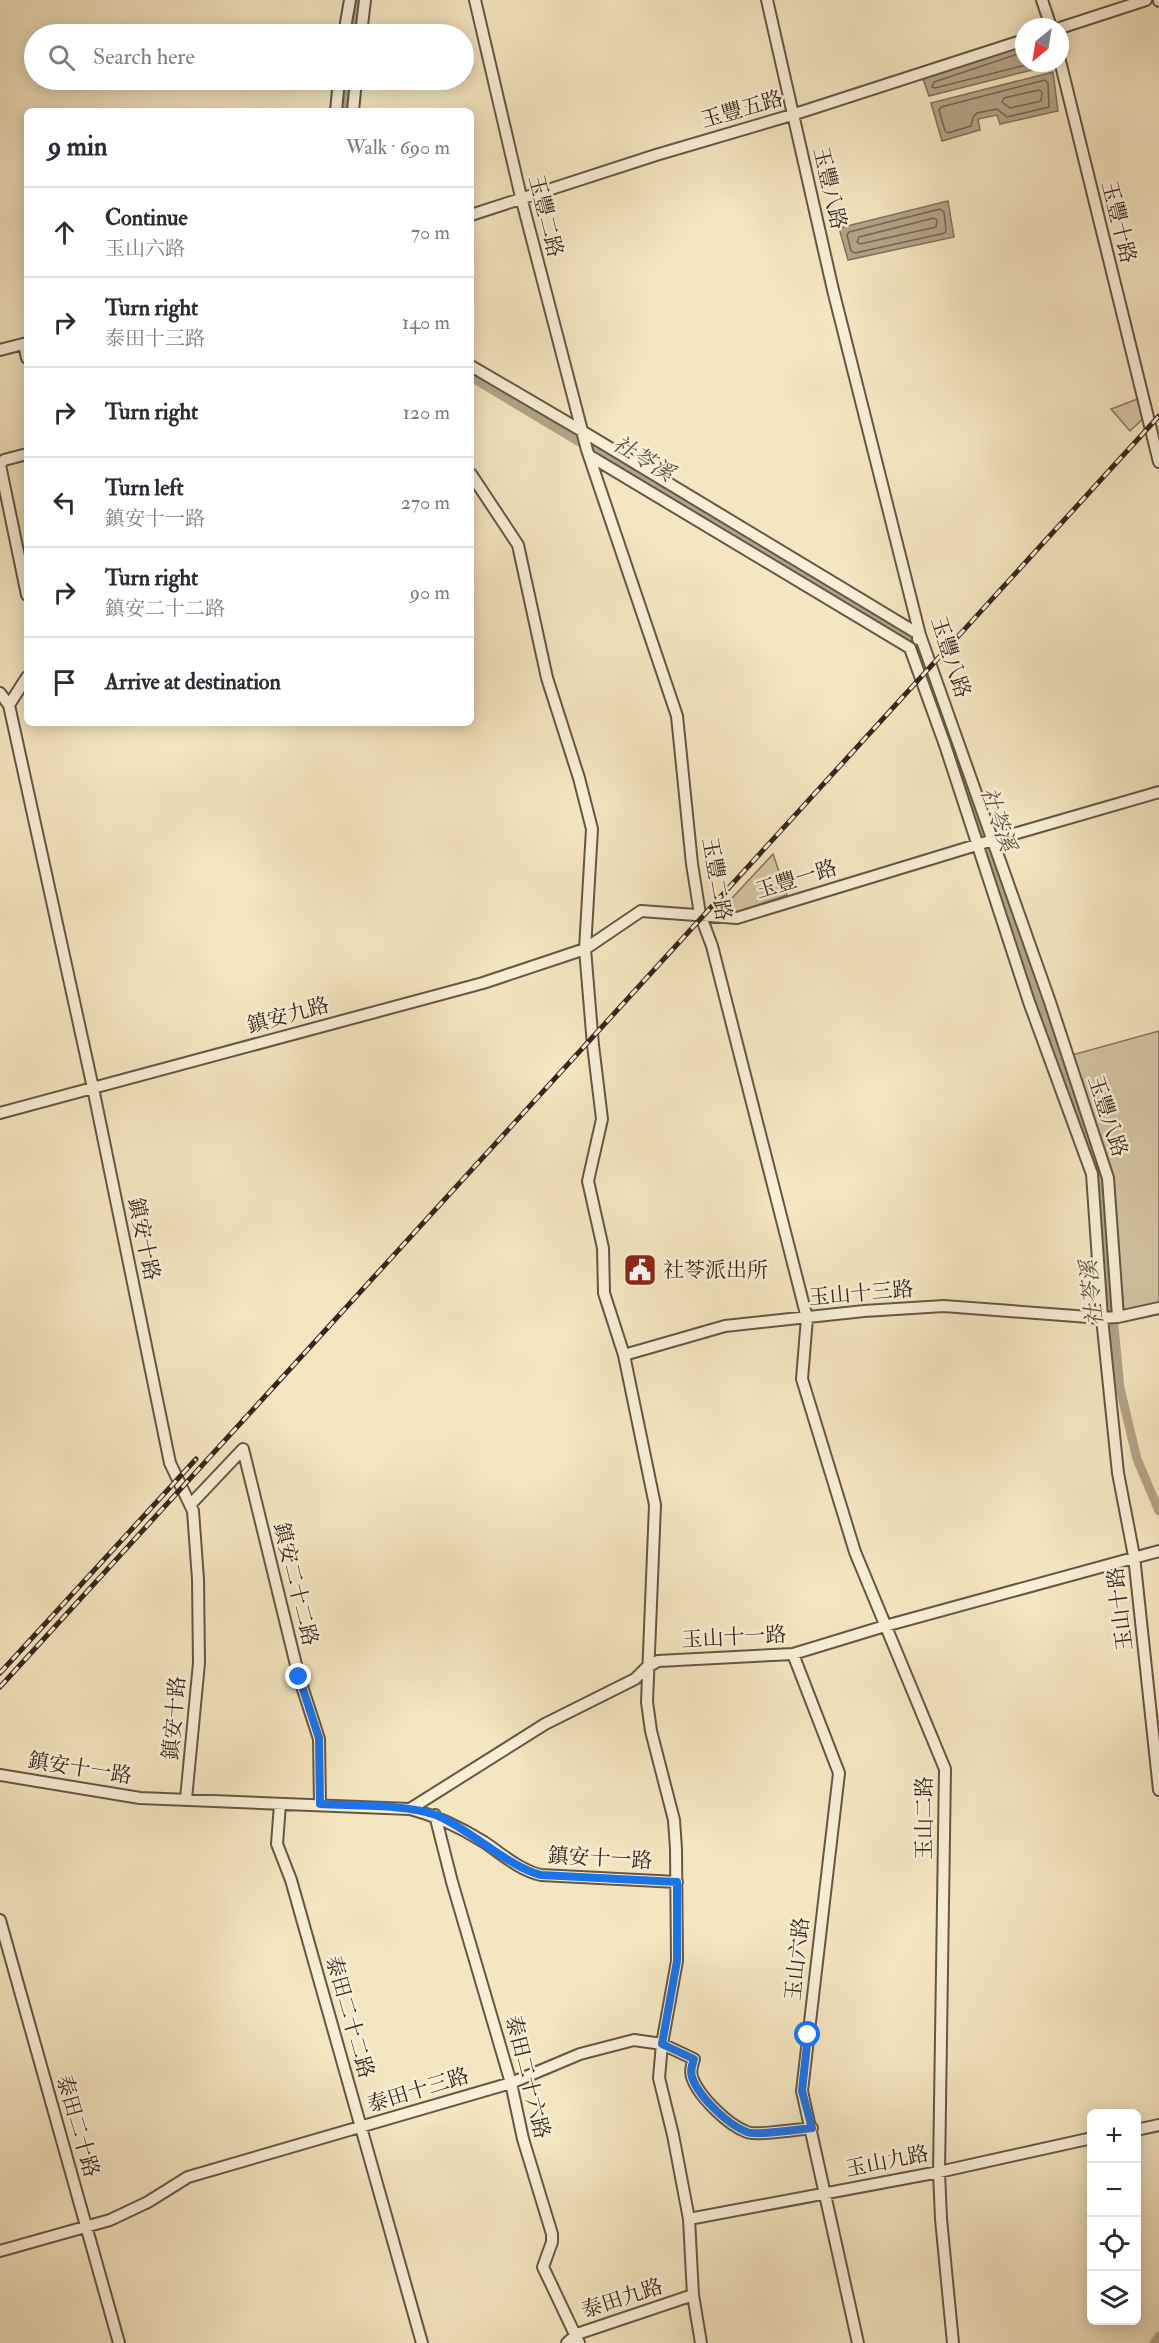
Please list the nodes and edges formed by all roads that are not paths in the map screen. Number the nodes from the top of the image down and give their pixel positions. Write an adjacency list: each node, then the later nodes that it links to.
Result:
1 (350, 0): 8 (street)
2 (365, 0): 9 (street)
3 (476, 0): 18 (street, 玉豐二路)
4 (767, 0): 17 (street, 玉豐八路)
5 (1042, 0): 7 (street)
6 (1146, 0): 10 (street)
7 (1048, 18)
8 (346, 24)
9 (363, 24)
10 (1069, 25)
11 (1015, 43): 17 (street, 玉豐五路)
12 (1063, 72): 25 (street, 玉豐十路)
13 (338, 90): 15 (street)
14 (355, 90): 16 (street)
15 (336, 108)
16 (353, 108)
17 (792, 115): 18 (street, 玉豐五路); 28 (street, 玉豐八路)
18 (521, 197): 19 (street, 玉豐五路); 23 (street, 玉豐二路)
19 (474, 215)
20 (24, 344): 21 (street)
21 (0, 350)
22 (474, 368): 23 (street)
23 (586, 444): 28 (street); 28 (street); 34 (street, 玉豐二路)
24 (24, 455): 27 (street)
25 (1159, 462)
26 (474, 479): 35 (street)
27 (24, 581)
28 (916, 642): 33 (street, 玉豐八路); 33 (street)
29 (24, 682): 31 (street)
30 (0, 693): 31 (street, 鎮安十路)
31 (9, 705): 36 (street, 鎮安十路)
32 (1159, 792): 33 (street, 玉豐一路)
33 (985, 843): 34 (street, 玉豐一路); 39 (street); 39 (street, 玉豐八路)
34 (700, 914): 35 (street, 玉豐一路); 40 (street, 玉豐二路)
35 (585, 949): 36 (street, 鎮安九路); 41 (street)
36 (93, 1088): 37 (street, 鎮安九路); 42 (street, 鎮安十路)
37 (0, 1113)
38 (1159, 1308): 39 (street, 玉山十三路)
39 (1110, 1317): 40 (street, 玉山十三路); 44 (street, 玉山十路)
40 (807, 1318): 41 (street, 玉山十三路); 45 (street, 玉山二路)
41 (624, 1355): 47 (street)
42 (190, 1505): 50 (street, 鎮安十路); 52 (street, 鎮安二十二路)
43 (1159, 1551): 44 (street, 玉山十一路)
44 (1134, 1556): 45 (street, 玉山十一路); 49 (street, 玉山十路)
45 (885, 1626): 46 (street, 玉山十一路); 64 (street, 玉山二路)
46 (793, 1654): 47 (street, 玉山十一路); 61 (street, 玉山六路)
47 (647, 1667): 53 (street, 玉山十一路); 55 (street)
48 (0, 1775): 50 (street, 鎮安十一路)
49 (1159, 1790)
50 (186, 1799): 51 (street, 鎮安十一路)
51 (280, 1804): 52 (street, 鎮安十一路); 60 (street, 泰田二十二路)
52 (320, 1804): 53 (street, 鎮安十一路)
53 (410, 1809): 54 (street, 鎮安十一路)
54 (435, 1815): 55 (street, 鎮安十一路); 58 (street, 泰田二十六路)
55 (677, 1882): 57 (street)
56 (0, 1920): 67 (street, 泰田二十路)
57 (662, 2044): 58 (street, 泰田十三路); 61 (street, 泰田十三路); 66 (street)
58 (511, 2083): 60 (street, 泰田十三路); 70 (street, 泰田二十六路)
59 (1159, 2126): 62 (street)
60 (361, 2128): 67 (street, 泰田十三路); 72 (street, 泰田二十二路)
61 (812, 2128): 65 (street, 玉山六路)
62 (1141, 2129)
63 (1087, 2139): 64 (street, 玉山九路)
64 (939, 2172): 65 (street, 玉山九路); 76 (street, 玉山二路)
65 (826, 2193): 66 (street, 玉山九路); 75 (street, 玉山六路)
66 (689, 2219): 69 (street)
67 (86, 2227): 68 (street, 泰田十三路); 71 (street, 泰田二十路)
68 (0, 2251)
69 (693, 2295): 70 (street, 泰田九路); 74 (street)
70 (578, 2338): 73 (street, 泰田九路)
71 (119, 2343)
72 (422, 2343)
73 (567, 2343)
74 (702, 2343)
75 (858, 2343)
76 (953, 2343)

